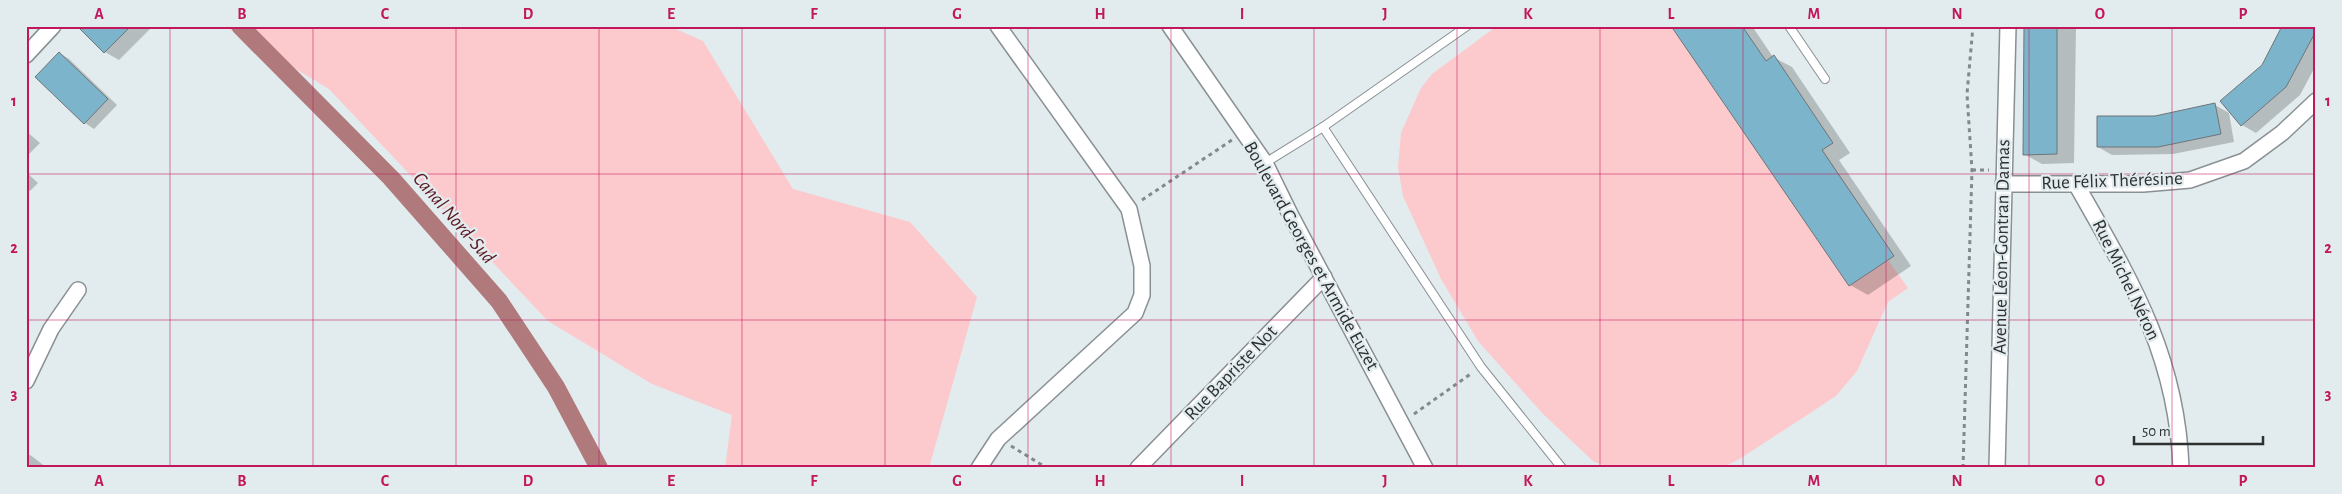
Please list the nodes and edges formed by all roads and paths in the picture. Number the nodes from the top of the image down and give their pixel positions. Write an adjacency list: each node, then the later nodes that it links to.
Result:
1 (53, 26): 8 (street)
2 (998, 26): 16 (street)
3 (1170, 26): 12 (street, Boulevard Georges et Armide Euzet)
4 (1467, 26): 11 (lane)
5 (1789, 26): 9 (lane)
6 (1973, 26): 28 (path)
7 (2008, 26): 14 (street, Avenue Léon-Gontran Damas)
8 (26, 55)
9 (1825, 78)
10 (2316, 101): 15 (street, Rue Félix Thérésine)
11 (1323, 127): 13 (lane); 19 (lane)
12 (1243, 132): 13 (street, Boulevard Georges et Armide Euzet); 16 (path)
13 (1265, 163): 17 (street, Boulevard Georges et Armide Euzet)
14 (2003, 184): 15 (street, Rue Félix Thérésine); 29 (street, Avenue Léon-Gontran Damas)
15 (2076, 184): 30 (street, Rue Michel Néron)
16 (1129, 209): 22 (street)
17 (1324, 277): 21 (street, Boulevard Georges et Armide Euzet); 25 (street, Rue Bapriste Not)
18 (78, 290): 20 (street)
19 (1481, 367): 21 (path); 27 (lane)
20 (26, 381)
21 (1401, 423): 26 (street, Boulevard Georges et Armide Euzet)
22 (998, 439): 23 (street); 24 (path)
23 (979, 468)
24 (1047, 468)
25 (1138, 468)
26 (1425, 468)
27 (1562, 468)
28 (1963, 468)
29 (1997, 468)
30 (2181, 468)

